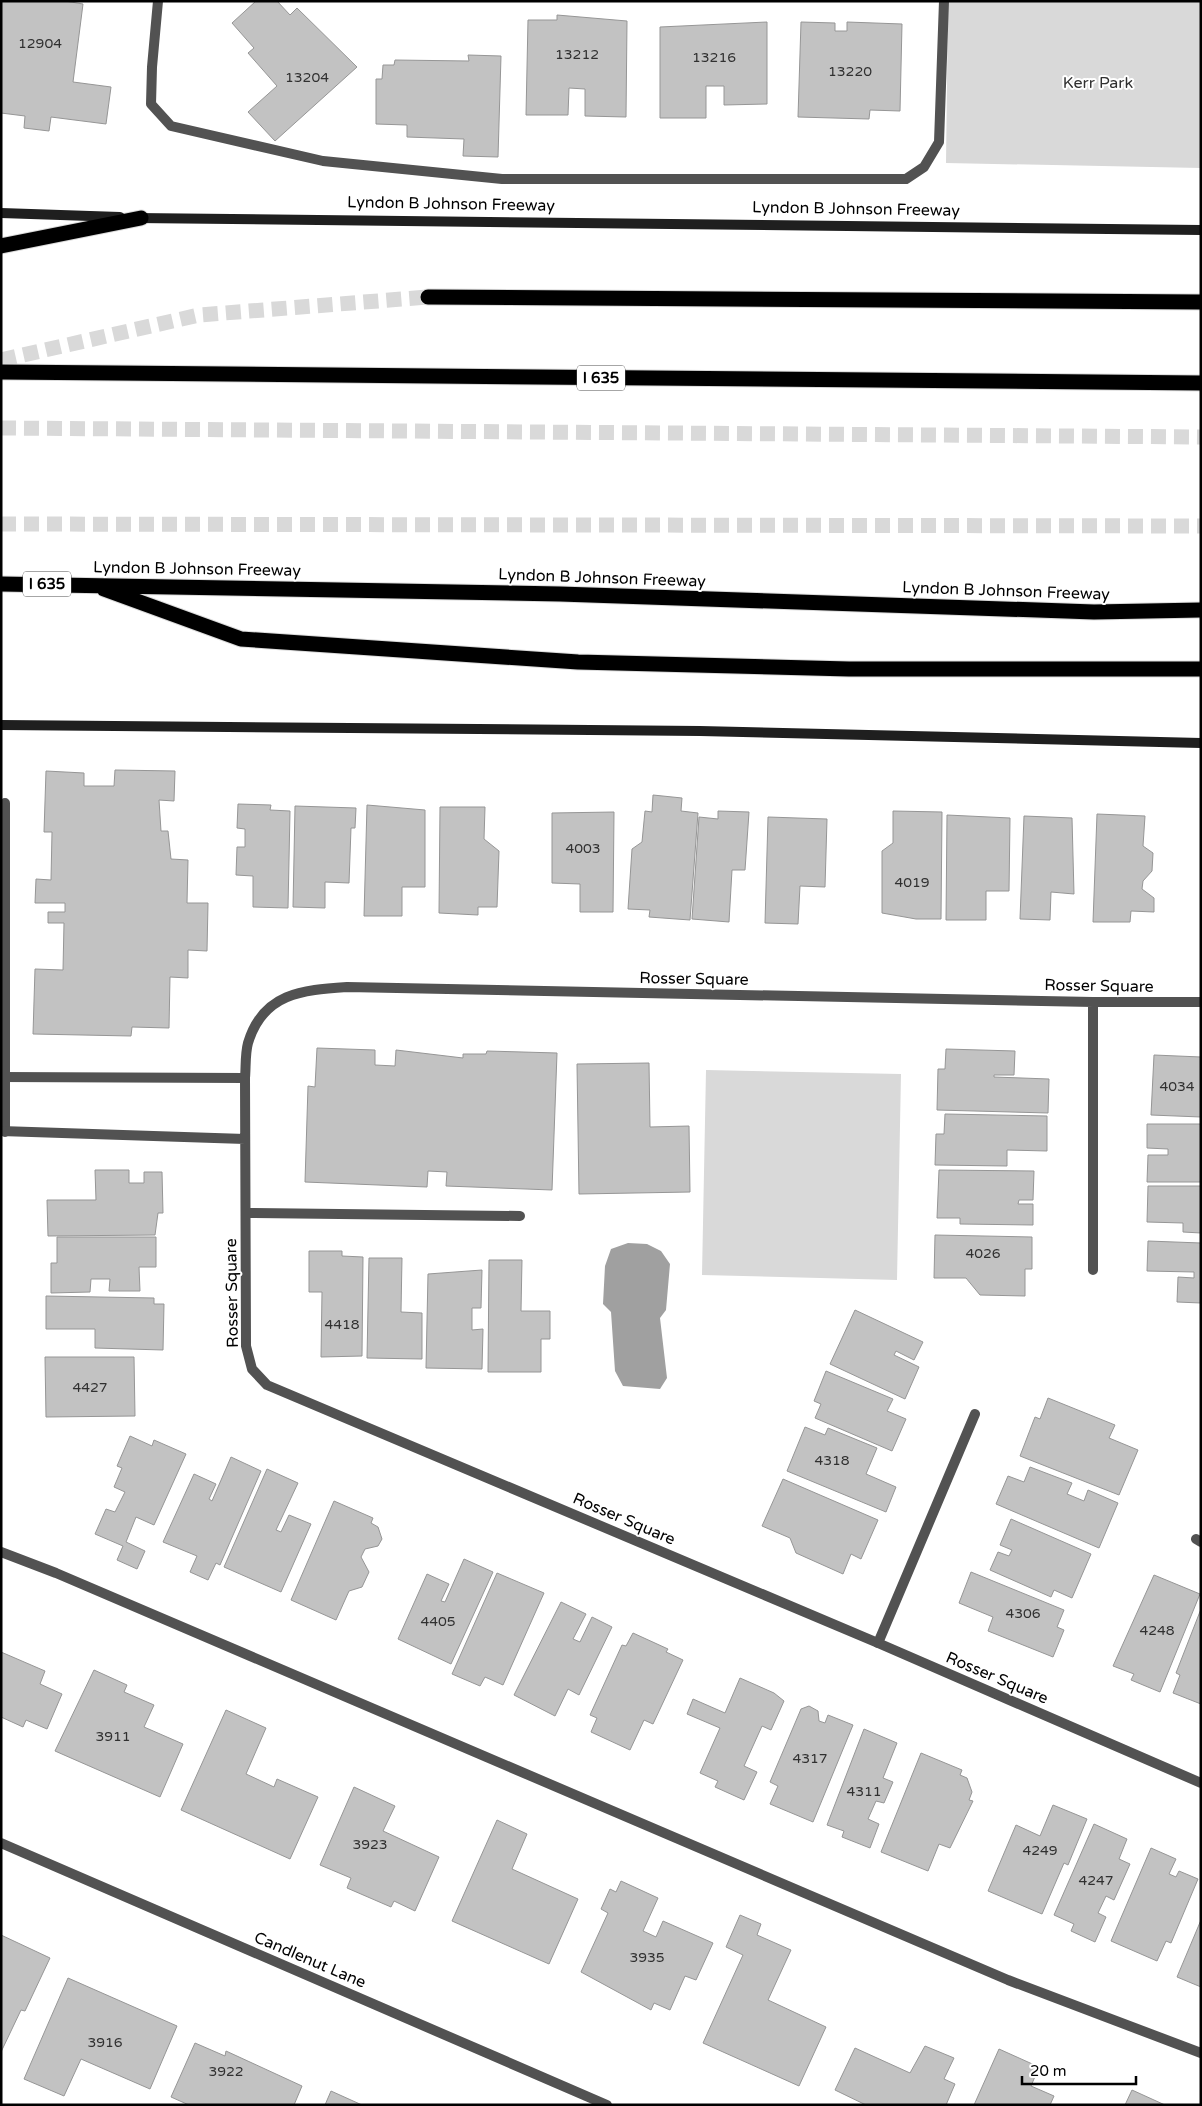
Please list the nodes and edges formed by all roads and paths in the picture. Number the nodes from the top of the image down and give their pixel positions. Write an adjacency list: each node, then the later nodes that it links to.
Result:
1 (158, 1): 2 (street)
2 (944, 1)
3 (1, 213): 4 (main road, Lyndon B Johnson Freeway)
4 (141, 218): 5 (main road, Lyndon B Johnson Freeway); 6 (highway)
5 (1201, 230)
6 (1, 246)
7 (428, 297): 8 (highway)
8 (1201, 302)
9 (1, 372): 10 (highway, I 635)
10 (1201, 383)
11 (1, 584): 12 (highway, Lyndon B Johnson Freeway / I 635)
12 (94, 585): 13 (highway, Lyndon B Johnson Freeway / I 635); 14 (highway)
13 (1201, 610)
14 (1201, 669)
15 (1, 725): 16 (main road)
16 (1201, 743)
17 (5, 803): 20 (street)
18 (1093, 1002): 19 (street, Rosser Square); 21 (street, Rosser Square); 26 (street)
19 (1201, 1002)
20 (3, 1077): 21 (street); 22 (street)
21 (245, 1078): 23 (street, Rosser Square)
22 (3, 1132): 23 (street)
23 (245, 1139): 24 (street, Rosser Square)
24 (246, 1214): 25 (street); 29 (street, Rosser Square)
25 (520, 1216)
26 (1093, 1270)
27 (975, 1414): 29 (street)
28 (1, 1552): 32 (street)
29 (878, 1643): 30 (street, Rosser Square)
30 (1201, 1783)
31 (1, 1843): 33 (street, Candlenut Lane)
32 (1201, 2052)
33 (607, 2105)

